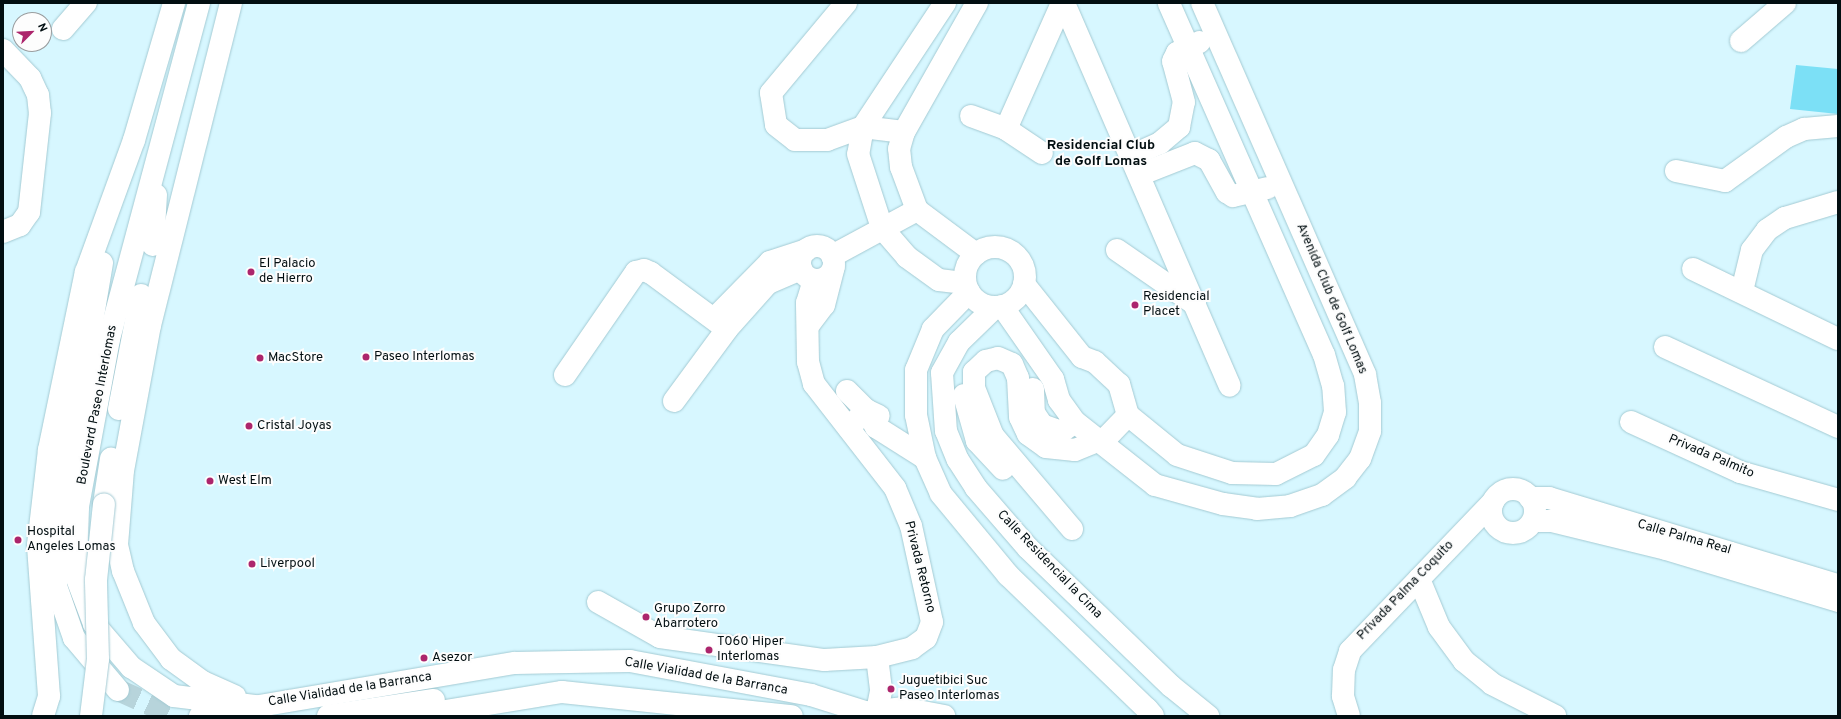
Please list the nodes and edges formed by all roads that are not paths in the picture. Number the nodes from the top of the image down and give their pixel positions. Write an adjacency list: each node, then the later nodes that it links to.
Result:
1 (86, 3): 12 (street)
2 (174, 3): 30 (street)
3 (199, 3): 23 (street, Boulevard Paseo Interlomas)
4 (231, 3): 17 (street)
5 (846, 3): 19 (street)
6 (945, 3): 19 (street)
7 (977, 3): 22 (street)
8 (1063, 3): 21 (street); 25 (street)
9 (1169, 3): 15 (street)
10 (1202, 3): 13 (street, Avenida Club de Golf Lomas)
11 (1785, 3): 14 (street)
12 (63, 29)
13 (1216, 35): 15 (street); 27 (street, Avenida Club de Golf Lomas)
14 (1741, 41)
15 (1188, 47): 25 (street); 28 (street)
16 (3, 50): 32 (street)
17 (203, 104): 34 (street); 80 (street)
18 (970, 116): 21 (street)
19 (863, 126): 22 (street); 33 (street)
20 (1838, 126): 26 (street)
21 (1006, 129): 24 (street)
22 (904, 132): 31 (street)
23 (157, 152): 34 (street); 80 (street, Boulevard Paseo Interlomas)
24 (1042, 153)
25 (1135, 166): 28 (street); 43 (street)
26 (1676, 171)
27 (1281, 182): 28 (street); 67 (street, Avenida Club de Golf Lomas)
28 (1254, 194): 63 (street)
29 (1838, 202): 42 (street)
30 (112, 205): 78 (street); 84 (street)
31 (917, 210): 33 (street); 36 (street)
32 (12, 228)
33 (882, 228): 37 (street); 41 (street)
34 (153, 245): 85 (street, bridge)
35 (1117, 250): 43 (street)
36 (976, 254): 40 (street); 41 (street)
37 (833, 260): 38 (street); 38 (street); 46 (street)
38 (807, 266): 45 (street); 46 (street, Privada Retorno)
39 (1693, 269): 42 (street)
40 (1024, 284): 44 (street); 49 (street)
41 (967, 287): 44 (street); 62 (street)
42 (1742, 292): 47 (street)
43 (1195, 304): 52 (street)
44 (999, 307): 51 (street, Avenida Club de Golf Lomas); 90 (street, Calle Residencial la Cima)
45 (721, 323): 50 (street); 54 (street)
46 (808, 326): 60 (street, Privada Retorno)
47 (1838, 339)
48 (1665, 347): 59 (street)
49 (1082, 357): 51 (street); 56 (street)
50 (565, 375)
51 (1053, 379): 57 (street, Avenida Club de Golf Lomas)
52 (1230, 386)
53 (847, 391): 55 (street)
54 (674, 401)
55 (866, 410): 60 (street); 62 (street)
56 (1128, 415): 61 (street); 63 (street)
57 (1075, 422): 61 (street, Avenida Club de Golf Lomas); 68 (street)
58 (1631, 422): 65 (street, Privada Palmito)
59 (1838, 427)
60 (849, 428): 77 (street, Privada Retorno)
61 (1097, 441): 67 (street, Avenida Club de Golf Lomas); 68 (street)
62 (922, 448): 82 (street)
63 (1232, 472): 67 (street)
64 (1530, 498): 66 (street); 69 (street); 74 (street, Calle Palma Real)
65 (1838, 500)
66 (1493, 502): 71 (street); 72 (street, Privada Palma Coquito)
67 (1223, 504)
68 (1052, 508): 70 (street)
69 (1533, 521): 71 (street); 75 (street, Calle Palma Real)
70 (1072, 529)
71 (1500, 530): 72 (street, Privada Palma Coquito)
72 (1459, 536): 73 (street, Privada Palma Coquito)
73 (1419, 579): 91 (street, Privada Palma Coquito); 92 (street)
74 (1838, 585)
75 (1838, 601)
76 (598, 602): 77 (street, Privada Retorno)
77 (877, 657): 81 (street)
78 (118, 690)
79 (541, 695): 83 (street, Calle Vialidad de la Barranca); 87 (street); 88 (street, Calle Vialidad de la Barranca)
80 (256, 706): 81 (street, Calle Vialidad de la Barranca); 86 (street, Calle Vialidad de la Barranca)
81 (872, 713): 89 (street)
82 (1149, 714)
83 (780, 715)
84 (44, 716)
85 (91, 716)
86 (200, 716)
87 (328, 716)
88 (414, 716)
89 (944, 716)
90 (1208, 716)
91 (1349, 716)
92 (1555, 716)

